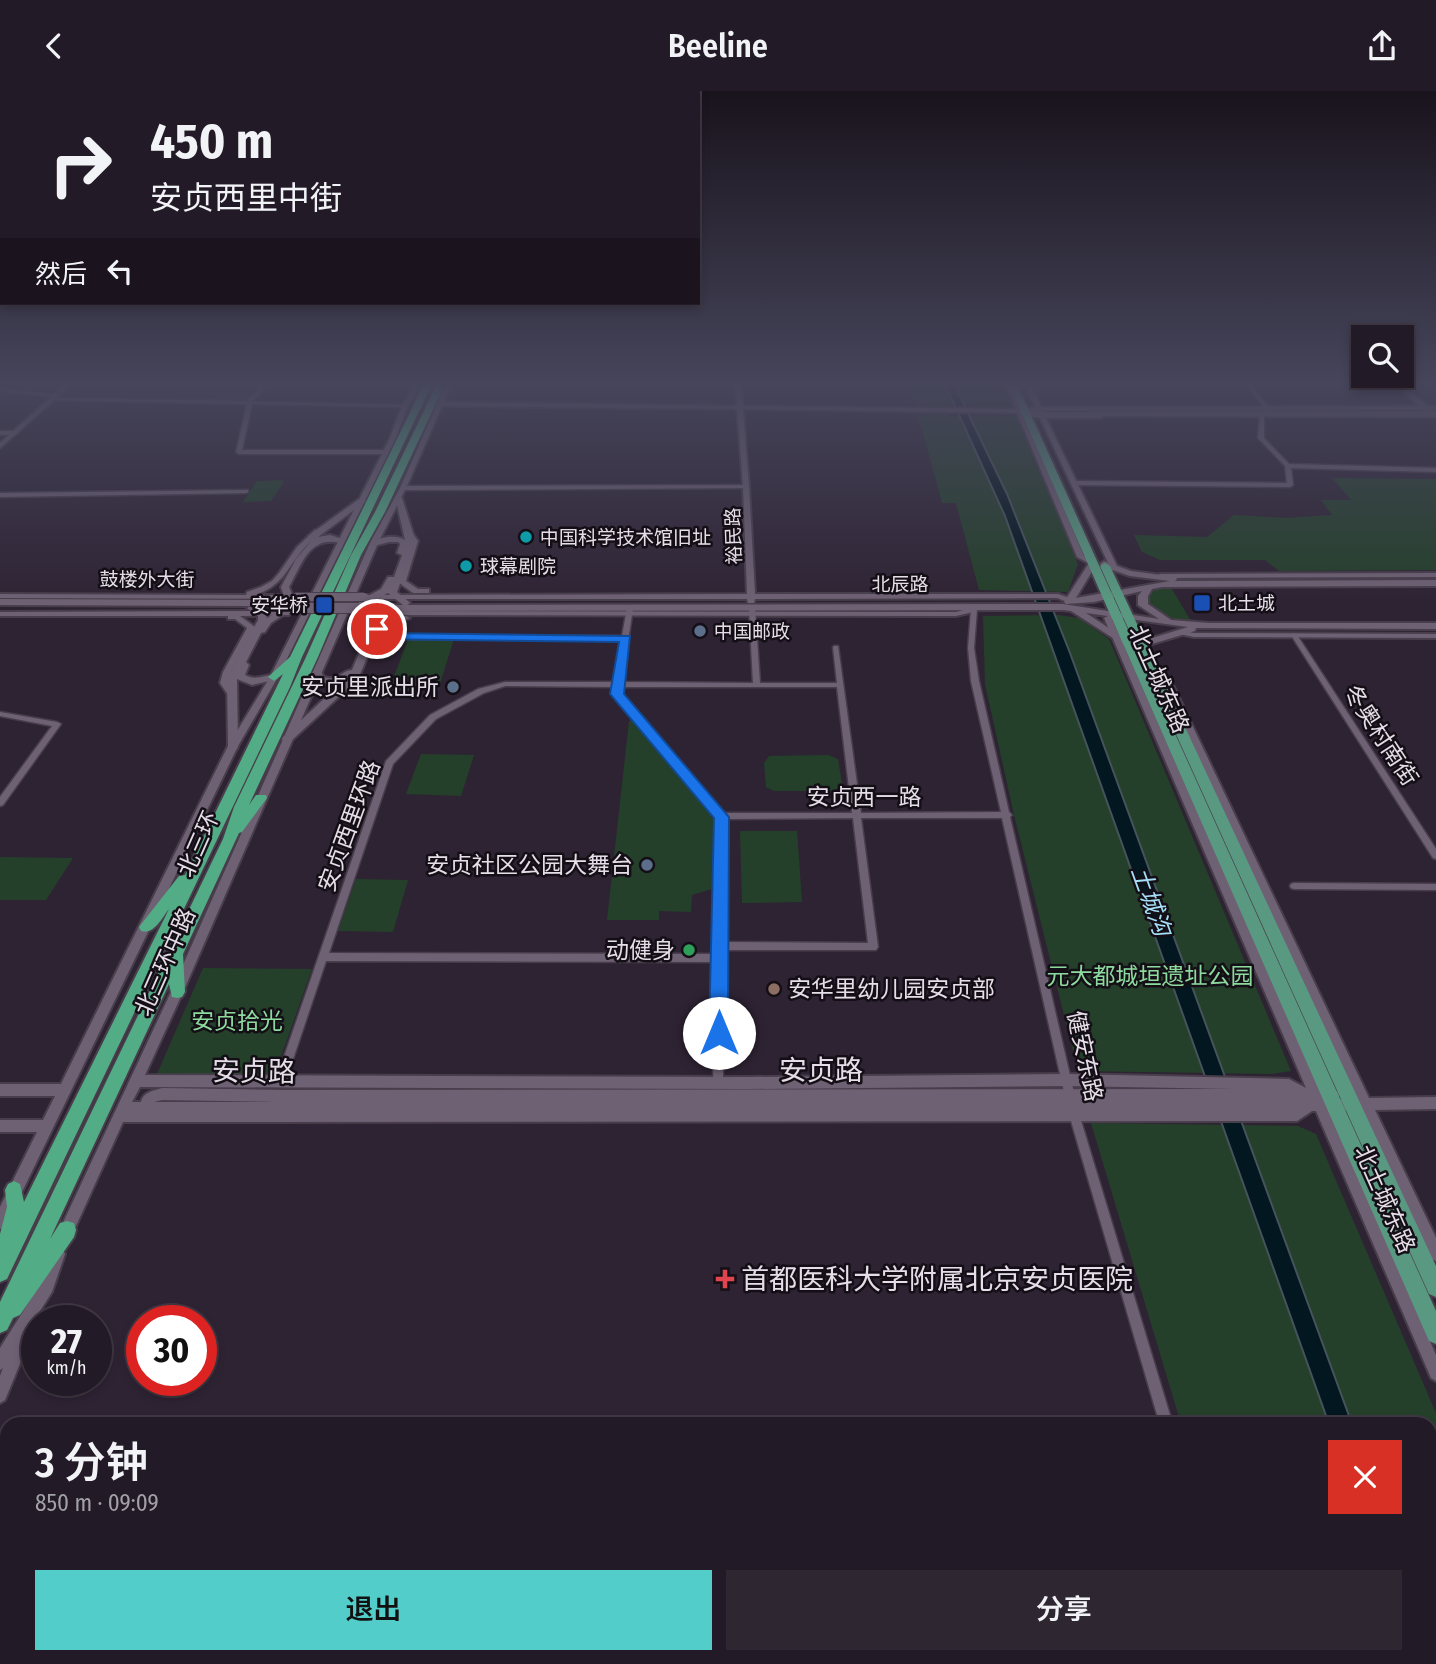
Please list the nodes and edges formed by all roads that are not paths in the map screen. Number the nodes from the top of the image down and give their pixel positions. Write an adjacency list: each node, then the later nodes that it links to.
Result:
1 (383, 457): 13 (street)
2 (390, 457): 19 (highway, 北三环)
3 (405, 457): 20 (highway, 北三环)
4 (417, 457): 14 (street, 北三环中路)
5 (745, 457): 15 (street, 裕民路)
6 (1049, 457): 25 (street)
7 (1054, 457): 25 (main road)
8 (1060, 457): 12 (street)
9 (1280, 457): 10 (street)
10 (1288, 466): 11 (street); 12 (street)
11 (1436, 470)
12 (1074, 483): 25 (street)
13 (370, 484): 19 (highway)
14 (404, 486): 15 (street); 18 (street, 北三环中路); 20 (highway)
15 (747, 486): 44 (street, 裕民路)
16 (246, 491): 17 (street)
17 (0, 495)
18 (398, 498): 22 (main road); 23 (street, 北三环中路)
19 (364, 506): 21 (main road); 24 (highway, 北三环)
20 (380, 512): 24 (highway, 北三环)
21 (320, 531): 34 (street); 35 (main road)
22 (410, 536): 36 (main road); 37 (street)
23 (374, 543): 24 (highway); 42 (main road); 65 (street, 北三环中路)
24 (348, 548): 41 (main road); 63 (highway, 北三环); 64 (highway, 北三环); 66 (street, 北三环中路)
25 (1102, 566): 27 (main road); 31 (main road); 31 (main road); 40 (main road)
26 (1436, 575): 27 (street)
27 (1160, 576): 28 (main road)
28 (1194, 583): 29 (main road, 北辰路); 30 (main road, 北辰路)
29 (1436, 583)
30 (1149, 587): 31 (main road, 北辰路); 55 (main road)
31 (1114, 595): 40 (main road, 北辰路); 53 (main road)
32 (0, 596): 33 (street, 鼓楼外大街)
33 (35, 596): 34 (street, 鼓楼外大街); 38 (main road)
34 (185, 597): 35 (street, 鼓楼外大街)
35 (269, 597): 41 (street, 鼓楼外大街); 46 (main road)
36 (396, 597): 37 (street, 北辰路); 42 (street, 北辰路); 43 (main road)
37 (472, 597): 44 (street, 北辰路)
38 (5, 602): 46 (main road, 鼓楼外大街)
39 (1030, 602): 40 (main road, 北辰路); 44 (main road, 北辰路); 47 (main road, 北辰路)
40 (1065, 603): 53 (main road, 北辰路); 57 (main road)
41 (289, 605): 42 (main road, bridge); 46 (main road, 鼓楼外大街); 66 (main road)
42 (364, 605): 43 (main road, 北辰路); 51 (street, 北辰路); 65 (main road)
43 (404, 605): 44 (main road, 北辰路); 48 (main road, 北辰路); 51 (main road)
44 (752, 605): 47 (main road, 北辰路); 48 (main road, 北辰路); 68 (street)
45 (0, 608): 46 (main road, 鼓楼外大街)
46 (256, 608): 50 (street, 鼓楼外大街); 71 (main road)
47 (974, 609): 78 (street, 健安东路)
48 (630, 611): 52 (street, 北辰路); 60 (street)
49 (0, 614): 50 (street, 鼓楼外大街)
50 (173, 614): 71 (street)
51 (388, 614): 52 (street, 北辰路); 70 (main road)
52 (468, 614): 59 (street)
53 (1123, 615): 55 (main road, 北辰路); 57 (street, 北土城东路); 61 (main road, 北土城东路)
54 (1436, 626): 55 (main road)
55 (1178, 628): 56 (street, 北辰路); 61 (main road)
56 (1294, 635): 58 (street, 北辰路); 82 (street, 冬奥村南街)
57 (1116, 636): 61 (main road); 109 (street, 北土城东路)
58 (1436, 636)
59 (374, 637): 60 (street); 70 (street)
60 (626, 638): 67 (street)
61 (1136, 645): 75 (main road, 北土城东路); 75 (main road, 北土城东路)
62 (836, 647): 69 (street)
63 (296, 657): 66 (highway); 83 (highway, 北三环)
64 (312, 657): 65 (highway); 81 (highway, 北三环)
65 (317, 674): 73 (street, 北三环中路)
66 (274, 677): 74 (street, 北三环中路)
67 (619, 683): 68 (street, 安贞西里环路); 79 (street); 89 (street, 安贞西里环路)
68 (757, 684): 69 (street, 安贞西里环路)
69 (841, 685): 80 (street)
70 (338, 694): 73 (main road)
71 (233, 696): 74 (main road)
72 (0, 714): 77 (street)
73 (287, 739): 76 (street, 北三环中路)
74 (233, 746): 86 (street, 北三环中路)
75 (1193, 761): 109 (main road, 北土城东路); 109 (main road, 北土城东路)
76 (261, 798): 81 (highway); 91 (street, 北三环中路)
77 (1, 800)
78 (1007, 815): 80 (street, 安贞西一路); 95 (street, 健安东路)
79 (721, 817): 80 (street, 安贞西一路); 87 (street)
80 (856, 817): 87 (street)
81 (230, 839): 88 (highway, 北三环)
82 (1436, 856)
83 (196, 865): 86 (highway); 123 (highway, 北三环)
84 (1294, 887): 85 (street)
85 (1436, 887)
86 (146, 927): 101 (street, 北三环中路)
87 (719, 946): 90 (street)
88 (175, 951): 91 (highway); 126 (highway, 北三环)
89 (323, 957): 90 (street); 93 (street, 安贞西里环路)
90 (719, 958): 99 (street)
91 (177, 992): 96 (street, 北三环中路)
92 (209, 1080): 93 (street, 安贞路); 96 (street, 安贞路); 102 (street)
93 (281, 1080): 94 (street, 安贞路)
94 (347, 1080): 98 (street, 安贞路); 105 (street)
95 (1068, 1080): 97 (street, 安贞路); 107 (street, 安贞路); 111 (street, 健安东路)
96 (136, 1081): 115 (street, 北三环中路)
97 (1139, 1081): 103 (street); 106 (street, 安贞路)
98 (605, 1082): 99 (street, 安贞路); 104 (street)
99 (718, 1083): 107 (street, 安贞路)
100 (0, 1090): 101 (street)
101 (65, 1090): 118 (street, 北三环中路)
102 (168, 1094): 105 (street, 安贞路); 112 (street)
103 (1164, 1094): 106 (street, 安贞路); 111 (street, 安贞路)
104 (592, 1095): 105 (street, 安贞路); 107 (street, 安贞路)
105 (366, 1096)
106 (1199, 1099): 108 (street); 108 (street, 安贞路); 111 (street, 安贞路)
107 (750, 1100): 111 (street, 安贞路); 111 (street, 安贞路); 114 (street, 安贞路)
108 (1254, 1100): 109 (street, 安贞路); 109 (street)
109 (1329, 1101): 110 (street, 安贞路); 122 (street, 北土城东路); 125 (main road, 北土城东路); 127 (main road, 北土城东路); 129 (street, 北土城东路)
110 (1436, 1103)
111 (1072, 1105): 131 (street, 健安东路)
112 (150, 1107): 113 (street, 安贞路); 115 (street, 安贞路)
113 (375, 1107): 114 (street, 安贞路); 116 (street)
114 (632, 1111): 116 (street, 安贞路)
115 (122, 1112): 116 (street, 安贞路); 121 (street, 北三环中路)
116 (363, 1115)
117 (0, 1126): 118 (street)
118 (46, 1126): 119 (street, 北三环中路)
119 (14, 1190): 120 (street, 北三环中路); 123 (highway)
120 (0, 1222)
121 (67, 1230): 124 (street, 北三环中路); 126 (highway)
122 (1436, 1254)
123 (0, 1272)
124 (47, 1287): 128 (street, 北三环中路); 130 (street)
125 (1436, 1287)
126 (0, 1323)
127 (1436, 1334)
128 (0, 1362)
129 (1436, 1373)
130 (0, 1395)
131 (1165, 1417)

